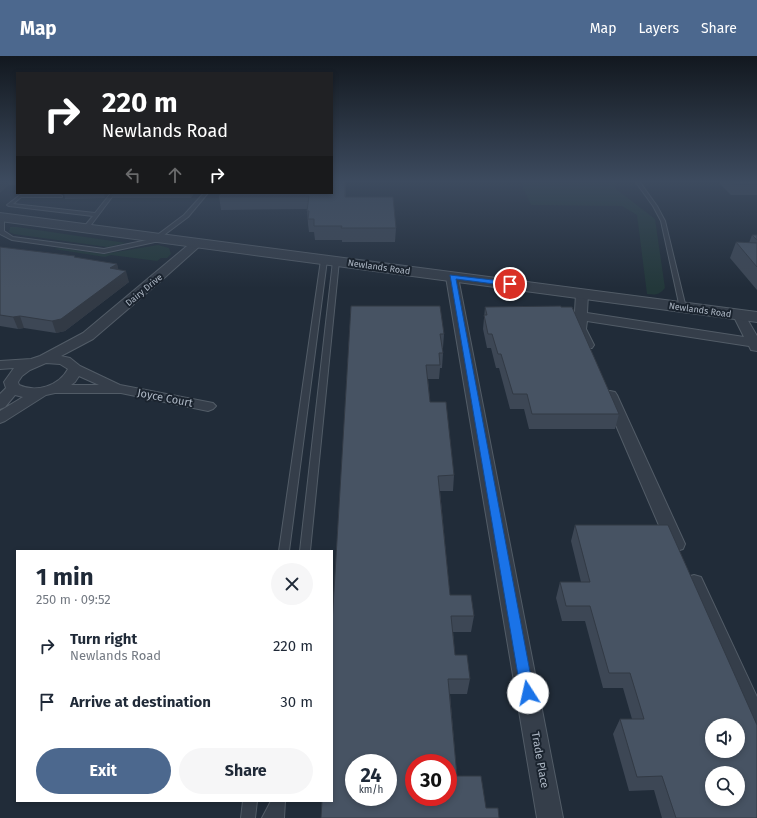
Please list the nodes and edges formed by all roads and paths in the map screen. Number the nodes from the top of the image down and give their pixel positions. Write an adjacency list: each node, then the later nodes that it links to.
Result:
1 (1, 217): 5 (street, Newlands Road); 6 (lane)
2 (95, 217): 5 (lane)
3 (185, 217): 6 (lane)
4 (661, 217): 11 (lane)
5 (86, 228): 6 (street, Newlands Road)
6 (161, 238): 7 (street, Newlands Road)
7 (198, 243): 8 (street, Newlands Road); 15 (street, Dairy Drive)
8 (330, 260): 9 (street, Newlands Road); 29 (lane); 30 (lane)
9 (452, 277): 10 (street, Newlands Road); 36 (street, Trade Place)
10 (582, 294): 11 (street, Newlands Road); 13 (street)
11 (683, 308): 12 (street, Newlands Road)
12 (739, 315): 14 (street, Newlands Road); 16 (street)
13 (580, 316): 16 (street); 17 (street)
14 (757, 318)
15 (88, 336): 18 (street, Dairy Drive); 21 (street, Dairy Drive)
16 (756, 344)
17 (593, 358)
18 (45, 359): 19 (street); 21 (street, Joyce Court)
19 (31, 363): 20 (street); 23 (street)
20 (0, 365)
21 (73, 366): 24 (street, Joyce Court); 25 (street, Dairy Drive)
22 (602, 379): 31 (street)
23 (8, 383): 25 (street, Joyce Court); 26 (street)
24 (121, 389): 25 (street, Joyce Court); 27 (street, Joyce Court)
25 (48, 390): 28 (street)
26 (0, 404)
27 (208, 406)
28 (0, 418)
29 (284, 550)
30 (305, 550)
31 (757, 724)
32 (250, 802): 34 (lane)
33 (278, 808): 35 (lane)
34 (248, 818)
35 (269, 818)
36 (550, 818)

